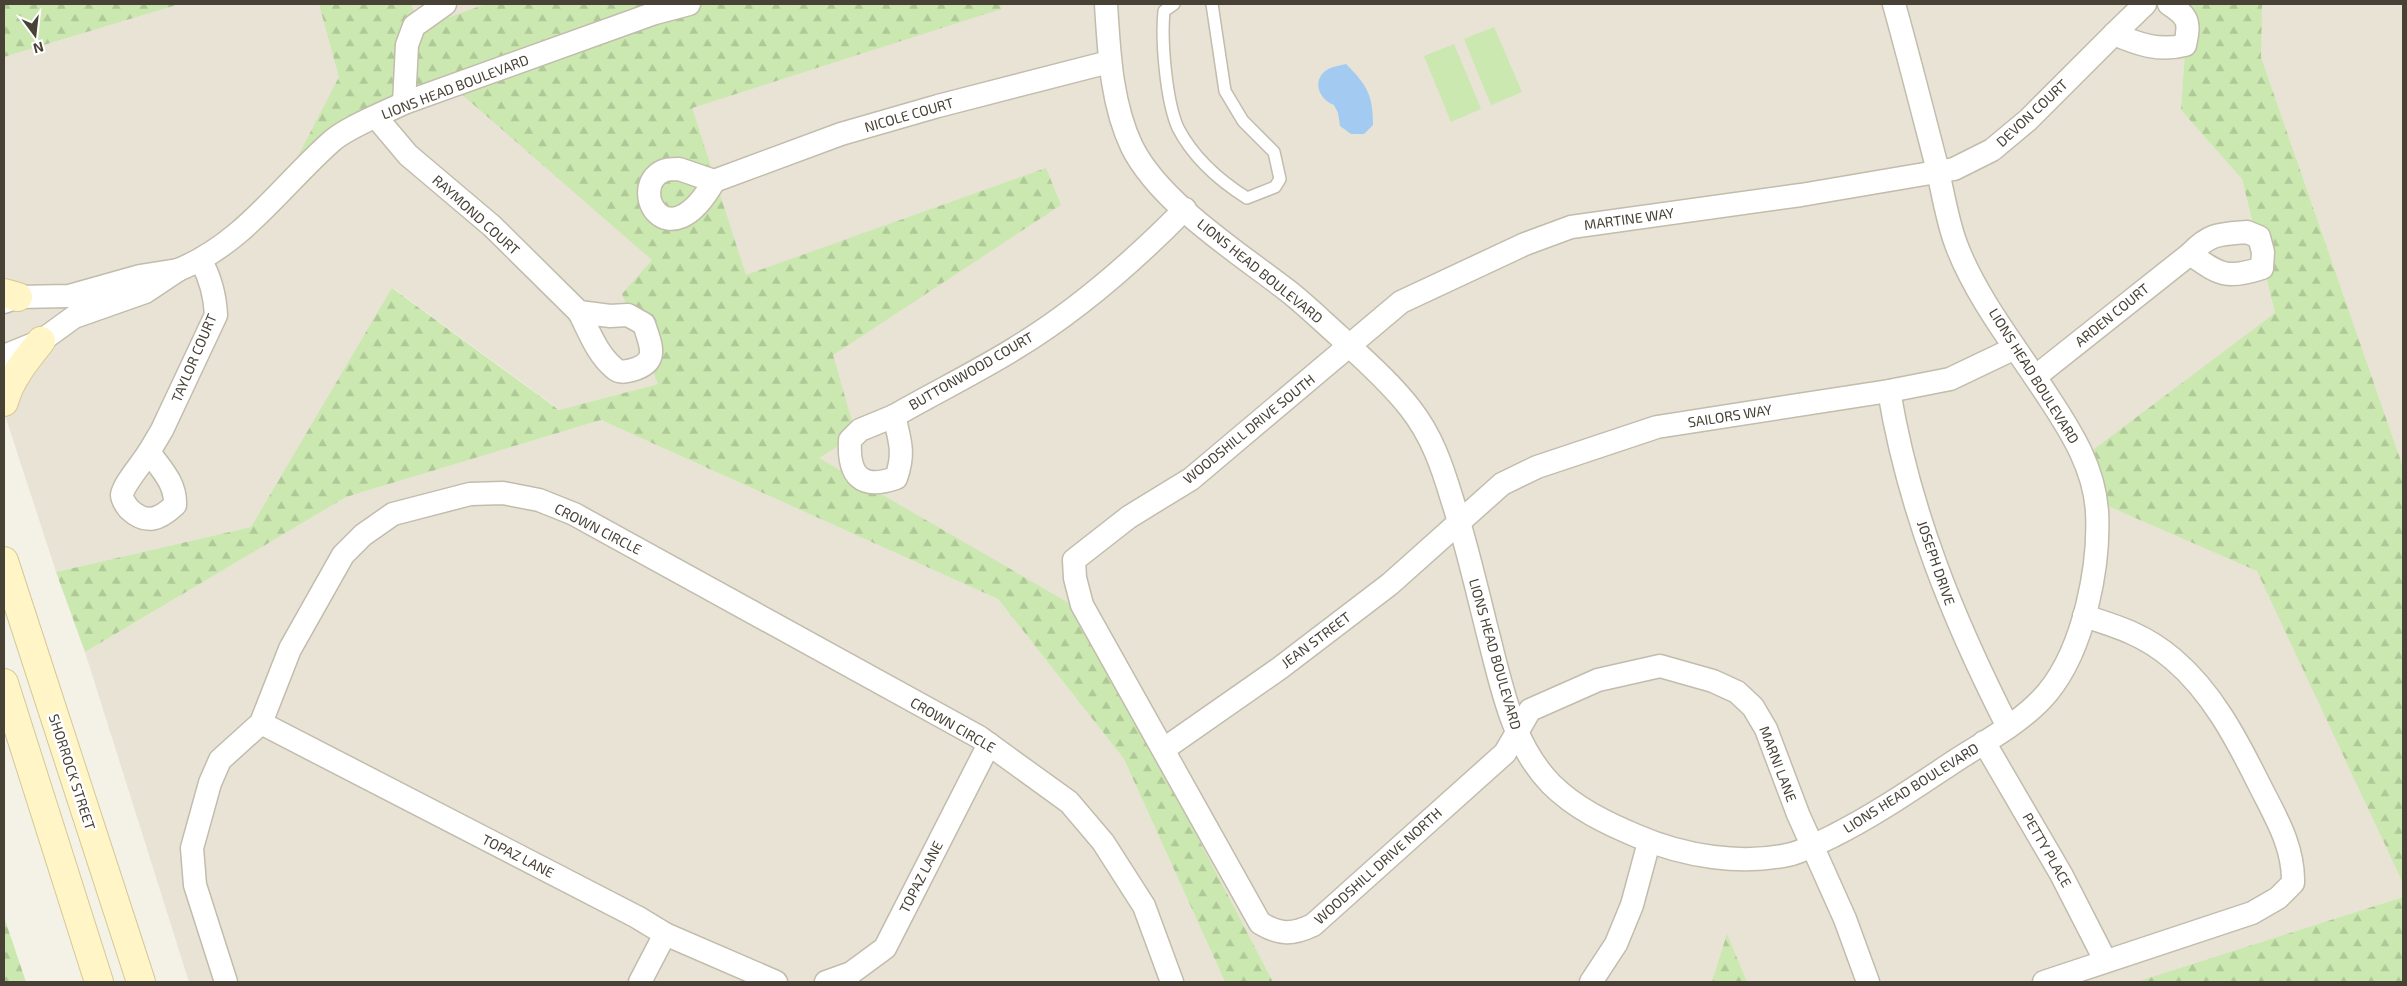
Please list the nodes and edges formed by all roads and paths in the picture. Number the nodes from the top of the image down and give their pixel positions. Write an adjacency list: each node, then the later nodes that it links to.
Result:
1 (446, 4): 11 (street)
2 (688, 4): 11 (street, LIONS HEAD BOULEVARD)
3 (1106, 4): 10 (street, LIONS HEAD BOULEVARD)
4 (1174, 4): 5 (lane)
5 (1212, 4)
6 (1894, 4): 13 (street, LIONS HEAD BOULEVARD)
7 (2145, 4): 9 (street, DEVON COURT)
8 (2169, 4): 9 (street)
9 (2114, 34): 13 (street, DEVON COURT)
10 (1109, 62): 14 (street, NICOLE COURT); 15 (street, LIONS HEAD BOULEVARD)
11 (404, 103): 12 (street, LIONS HEAD BOULEVARD)
12 (376, 117): 17 (street, LIONS HEAD BOULEVARD); 20 (street, RAYMOND COURT)
13 (1938, 172): 22 (street, MARTINE WAY); 23 (street, LIONS HEAD BOULEVARD)
14 (714, 181)
15 (1184, 209): 22 (street, LIONS HEAD BOULEVARD); 28 (street, BUTTONWOOD COURT)
16 (2190, 254): 25 (street, ARDEN COURT)
17 (201, 261): 18 (street, LIONS HEAD BOULEVARD); 29 (street, TAYLOR COURT)
18 (178, 270): 19 (street, LIONS HEAD BOULEVARD); 21 (street, LIONS HEAD BOULEVARD)
19 (8, 297)
20 (579, 312)
21 (41, 341): 24 (street, LIONS HEAD BOULEVARD); 27 (main road)
22 (1349, 346): 30 (street, LIONS HEAD BOULEVARD); 39 (street, WOODSHILL DRIVE SOUTH)
23 (2015, 348): 25 (street, LIONS HEAD BOULEVARD); 26 (street, SAILORS WAY)
24 (4, 356)
25 (2035, 377): 32 (street, LIONS HEAD BOULEVARD)
26 (1889, 391): 30 (street, SAILORS WAY); 35 (street, JOSEPH DRIVE)
27 (4, 402)
28 (894, 416)
29 (149, 452)
30 (1459, 520): 36 (street, LIONS HEAD BOULEVARD); 39 (street, JEAN STREET)
31 (4, 561): 45 (main road, SHORROCK STREET)
32 (2084, 616): 35 (street, LIONS HEAD BOULEVARD); 43 (street)
33 (4, 683): 44 (main road)
34 (261, 724): 38 (street, CROWN CIRCLE); 42 (street, TOPAZ LANE); 46 (street, CROWN CIRCLE)
35 (2008, 727): 37 (street, LIONS HEAD BOULEVARD)
36 (1517, 732): 39 (street, WOODSHILL DRIVE NORTH); 40 (street, LIONS HEAD BOULEVARD); 41 (street, MARNI LANE)
37 (1984, 742): 41 (street, LIONS HEAD BOULEVARD); 43 (street, PETTY PLACE)
38 (989, 744): 49 (street, TOPAZ LANE); 50 (street, CROWN CIRCLE)
39 (1164, 749)
40 (1649, 842): 41 (street, LIONS HEAD BOULEVARD); 51 (street)
41 (1812, 846): 52 (street, MARNI LANE)
42 (665, 934): 47 (street); 48 (street, TOPAZ LANE)
43 (2106, 960): 53 (street)
44 (99, 982)
45 (141, 982)
46 (226, 982)
47 (640, 982)
48 (776, 982)
49 (826, 982)
50 (1172, 982)
51 (1591, 982)
52 (1868, 982)
53 (2044, 982)

